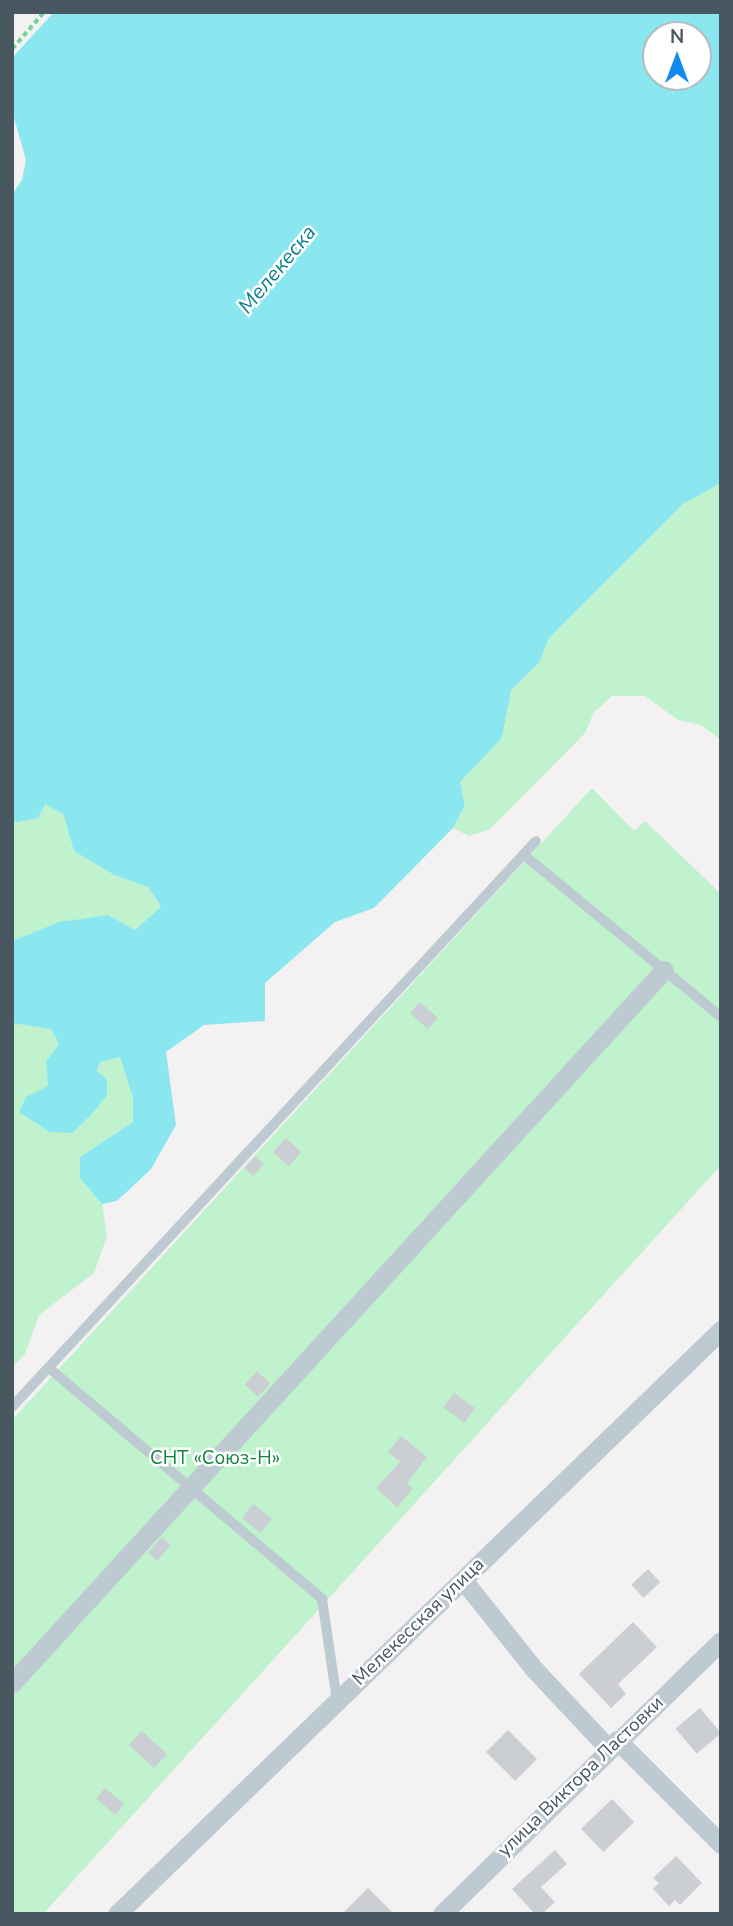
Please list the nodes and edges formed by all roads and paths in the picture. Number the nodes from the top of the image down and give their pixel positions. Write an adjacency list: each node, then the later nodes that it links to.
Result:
1 (44, 12): 2 (path)
2 (12, 49)
3 (536, 841): 4 (lane)
4 (524, 855): 5 (lane); 8 (lane)
5 (664, 970): 6 (lane); 10 (street)
6 (721, 1017)
7 (721, 1330): 11 (street, Мелекесская улица)
8 (49, 1368): 9 (lane); 10 (lane)
9 (12, 1407)
10 (190, 1492): 13 (street); 14 (lane)
11 (463, 1580): 14 (street, Мелекесская улица); 15 (street)
12 (721, 1641): 15 (street, улица Виктора Ластовки)
13 (12, 1683)
14 (337, 1701): 17 (street, Мелекесская улица)
15 (613, 1744): 16 (street); 18 (street, улица Виктора Ластовки)
16 (721, 1844)
17 (117, 1914)
18 (442, 1914)

